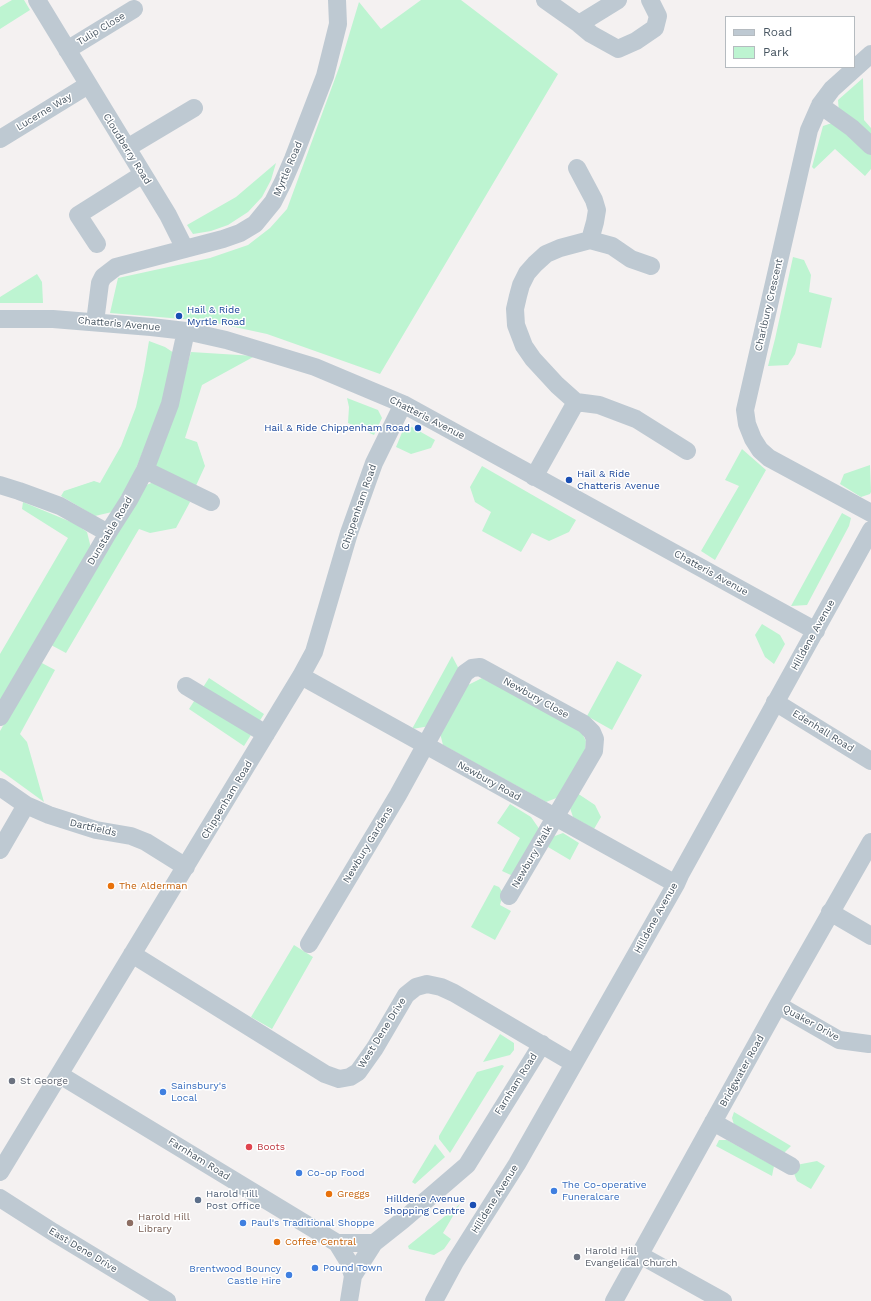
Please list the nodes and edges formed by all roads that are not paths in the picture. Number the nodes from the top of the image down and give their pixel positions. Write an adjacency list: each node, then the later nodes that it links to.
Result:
1 (37, 0): 8 (street, Cloudberry Road)
2 (337, 0): 20 (street, Myrtle Road)
3 (545, 0): 7 (street)
4 (618, 0): 7 (street)
5 (650, 0): 7 (street)
6 (134, 9): 8 (street, Tulip Close)
7 (579, 24)
8 (67, 50): 10 (street, Cloudberry Road)
9 (871, 54): 11 (street, Charlbury Crescent)
10 (88, 85): 13 (street, Lucerne Way); 15 (street, Cloudberry Road)
11 (820, 105): 14 (street); 32 (street, Charlbury Crescent)
12 (194, 108): 15 (street)
13 (0, 139)
14 (871, 146)
15 (126, 148): 17 (street, Cloudberry Road)
16 (577, 168): 18 (street)
17 (143, 174): 19 (street); 20 (street, Cloudberry Road)
18 (590, 240): 21 (street); 25 (street)
19 (97, 244)
20 (185, 249): 23 (street, Myrtle Road)
21 (651, 266)
22 (0, 319): 23 (street, Chatteris Avenue)
23 (95, 322): 24 (street, Chatteris Avenue)
24 (186, 330): 26 (street, Chatteris Avenue); 28 (street, Dunstable Road)
25 (576, 402): 27 (street); 29 (street)
26 (403, 404): 29 (street, Chatteris Avenue); 36 (street, Chippenham Road)
27 (687, 451)
28 (145, 470): 31 (street); 34 (street, Dunstable Road)
29 (534, 477): 35 (street, Chatteris Avenue)
30 (0, 485): 34 (street)
31 (211, 502)
32 (871, 513)
33 (871, 530): 35 (street, Hilldene Avenue)
34 (108, 533): 39 (street, Dunstable Road)
35 (816, 631): 38 (street, Hilldene Avenue)
36 (301, 676): 40 (street, Chippenham Road); 41 (street, Newbury Road)
37 (186, 686): 40 (street)
38 (775, 702): 42 (street, Edenhall Road); 49 (street, Hilldene Avenue)
39 (0, 717)
40 (266, 734): 48 (street, Chippenham Road)
41 (426, 745): 45 (street, Newbury Road); 45 (street, Newbury Close); 53 (street, Newbury Gardens)
42 (871, 761)
43 (0, 787): 44 (street, Dartfields)
44 (26, 806): 47 (street); 48 (street, Dartfields)
45 (555, 818): 49 (street, Newbury Road); 50 (street, Newbury Walk)
46 (871, 842): 51 (street, Bridgwater Road)
47 (0, 850)
48 (186, 867): 54 (street, Chippenham Road)
49 (676, 884): 58 (street, Hilldene Avenue)
50 (509, 896)
51 (830, 912): 52 (street); 55 (street, Bridgwater Road)
52 (871, 936)
53 (309, 944)
54 (132, 954): 56 (street, West Dene Drive); 59 (street, Chippenham Road)
55 (778, 1005): 57 (street, Quaker Drive); 60 (street, Bridgwater Road)
56 (542, 1044): 58 (street, West Dene Drive); 65 (street, Farnham Road)
57 (869, 1044)
58 (573, 1063): 70 (street, Hilldene Avenue)
59 (60, 1075): 62 (street, Chippenham Road); 64 (street, Farnham Road)
60 (714, 1122): 61 (street); 66 (street, Bridgwater Road)
61 (791, 1166)
62 (0, 1172)
63 (0, 1198): 68 (street, East Dene Drive)
64 (337, 1243): 65 (street); 67 (street, Farnham Road)
65 (374, 1243): 67 (street, Farnham Road)
66 (640, 1255): 71 (street, Bridgwater Road); 72 (street)
67 (353, 1276): 69 (street, Farnham Road)
68 (167, 1301)
69 (349, 1301)
70 (434, 1301)
71 (614, 1301)
72 (723, 1301)

